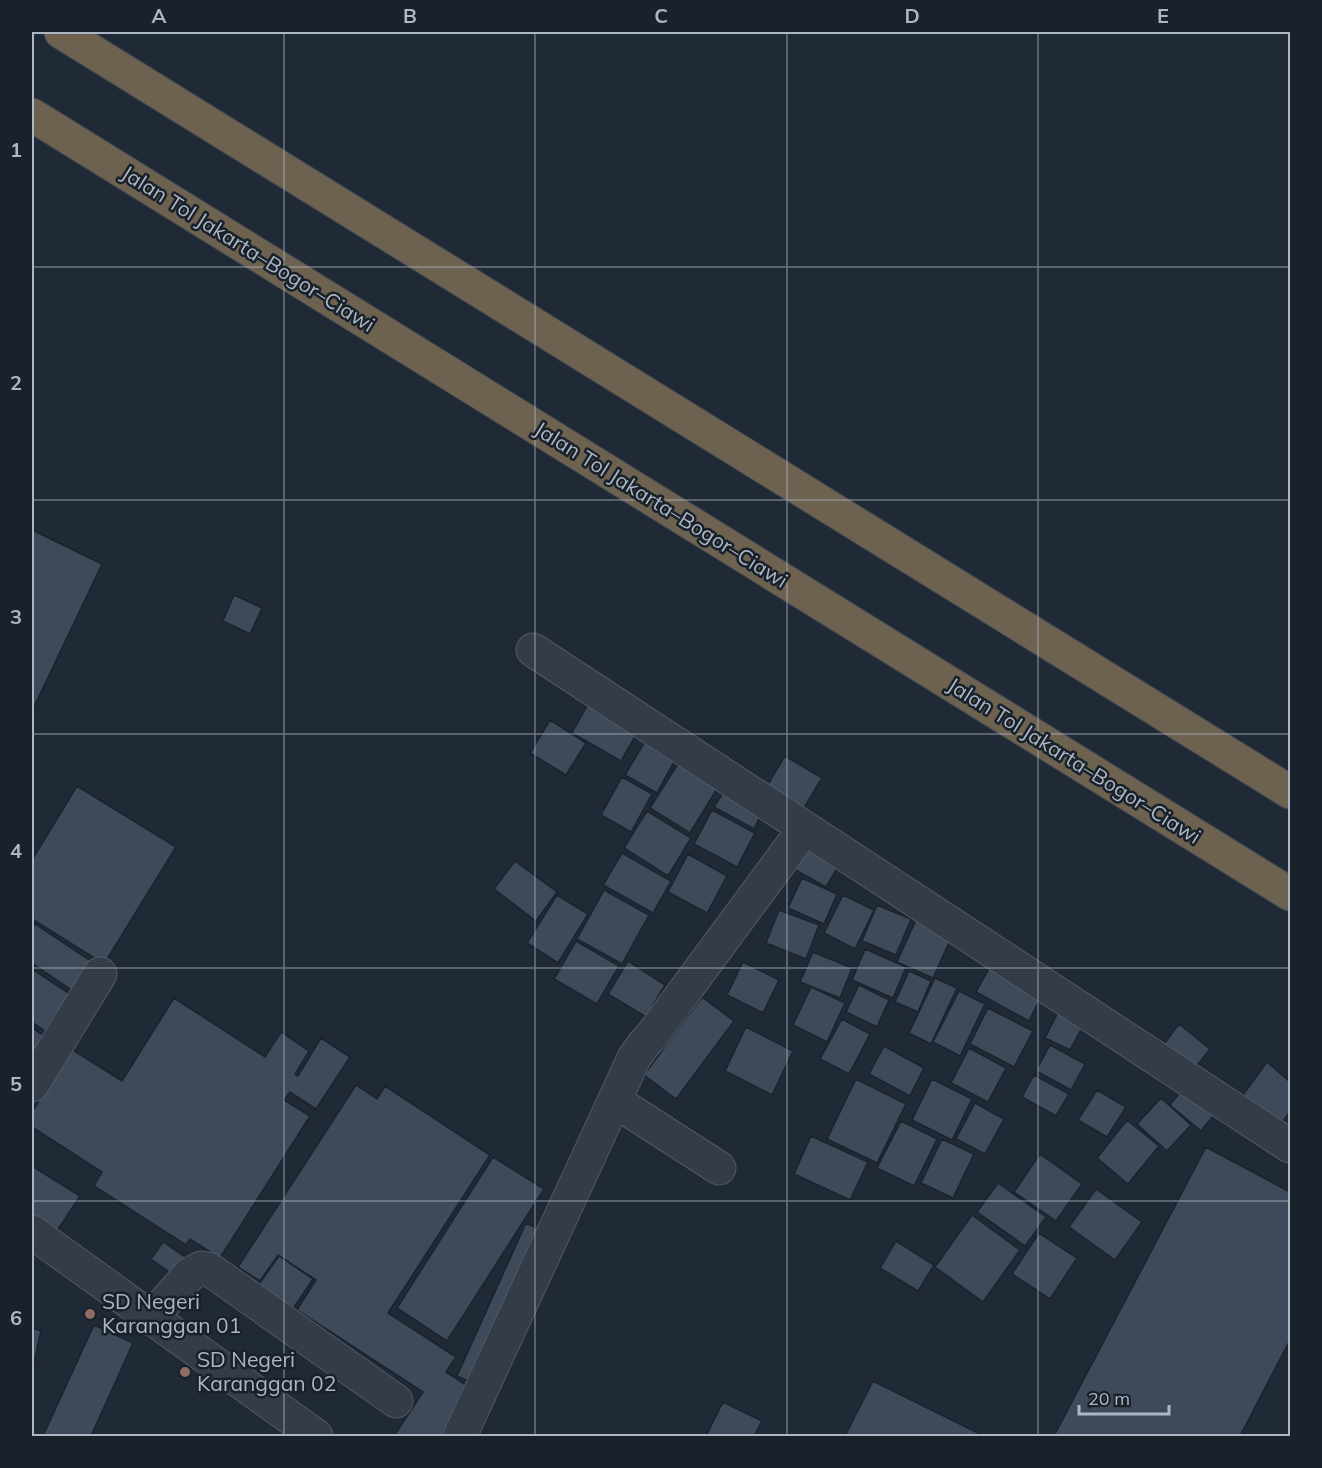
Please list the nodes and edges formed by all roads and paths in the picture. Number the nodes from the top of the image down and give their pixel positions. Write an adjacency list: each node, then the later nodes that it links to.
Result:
1 (61, 32): 4 (highway)
2 (32, 115): 6 (highway, Jalan Tol Jakarta–Bogor–Ciawi)
3 (533, 650): 5 (street)
4 (1290, 792)
5 (805, 828): 9 (street); 10 (street)
6 (1290, 894)
7 (100, 974): 8 (street)
8 (32, 1085)
9 (615, 1101): 11 (street); 16 (street)
10 (1290, 1146)
11 (719, 1168)
12 (32, 1232): 13 (street)
13 (150, 1318): 14 (street); 15 (street)
14 (396, 1401)
15 (316, 1437)
16 (460, 1437)

